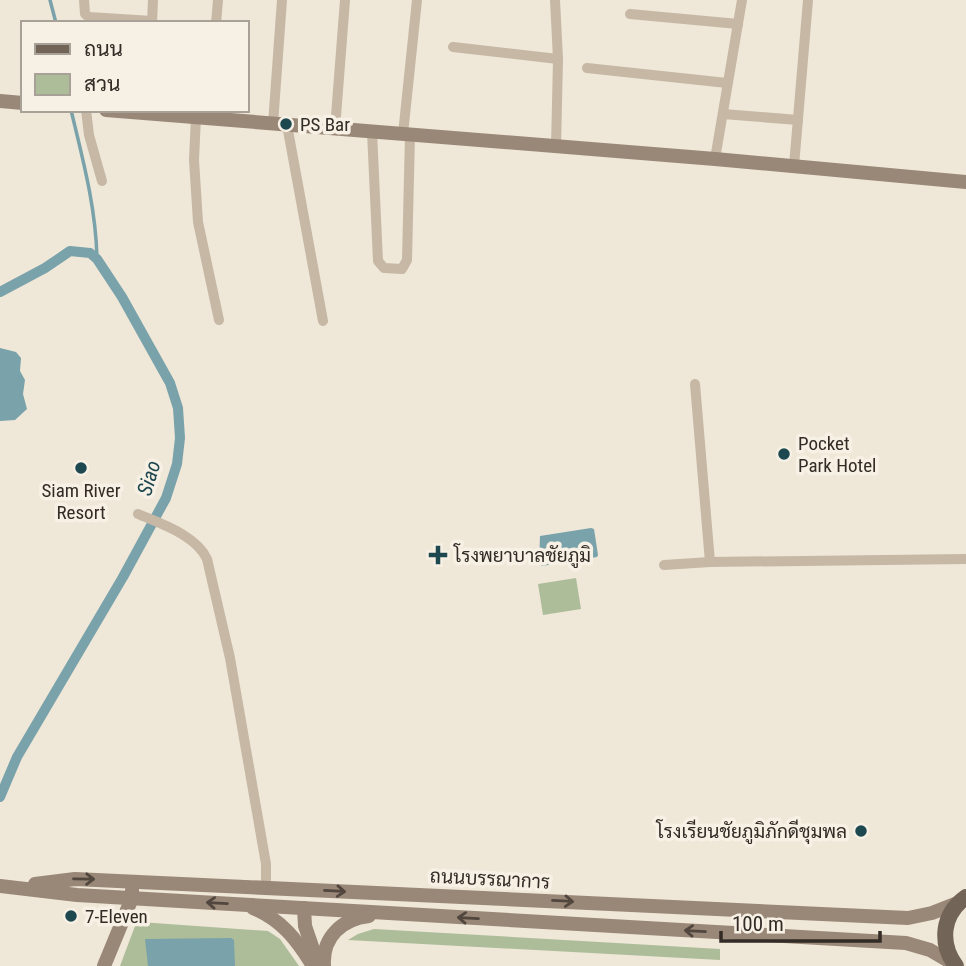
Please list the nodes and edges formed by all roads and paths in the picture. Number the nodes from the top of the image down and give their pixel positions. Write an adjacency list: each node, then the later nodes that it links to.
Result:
1 (84, 0): 11 (street)
2 (153, 0): 12 (street)
3 (218, 0): 13 (street)
4 (282, 0): 26 (street)
5 (345, 0): 27 (street)
6 (417, 0): 29 (street)
7 (555, 0): 16 (street)
8 (742, 0): 14 (street)
9 (808, 0): 25 (street)
10 (630, 14): 14 (street)
11 (142, 21)
12 (152, 21)
13 (216, 21)
14 (738, 24): 18 (street)
15 (453, 47): 16 (street)
16 (558, 59): 30 (street)
17 (587, 68): 18 (street)
18 (727, 83): 23 (street)
19 (0, 102): 20 (street)
20 (21, 103)
21 (86, 112): 33 (street)
22 (143, 112): 24 (street)
23 (723, 114): 25 (street); 31 (street)
24 (204, 115): 26 (street); 35 (street)
25 (797, 120): 32 (street)
26 (280, 124): 27 (street); 36 (street)
27 (335, 129): 28 (street)
28 (372, 132): 29 (street); 29 (street)
29 (407, 135): 30 (street)
30 (556, 147): 31 (street)
31 (715, 159): 32 (street)
32 (794, 166): 34 (street)
33 (102, 181)
34 (966, 182)
35 (219, 320)
36 (323, 321)
37 (695, 384): 40 (street)
38 (138, 514): 45 (street)
39 (966, 559): 40 (street)
40 (710, 562): 41 (street)
41 (664, 565)
42 (133, 882): 44 (street, ถนนบรรณาการ, one-way to 42); 45 (street, ถนนบรรณาการ); 48 (street)
43 (0, 886): 44 (street, ถนนบรรณาการ)
44 (16, 887): 48 (street, ถนนบรรณาการ)
45 (266, 887): 46 (street, ถนนบรรณาการ)
46 (305, 889): 47 (street, ถนนบรรณาการ, one-way to 47); 52 (street)
47 (429, 895): 51 (street, ถนนบรรณาการ, one-way to 51); 55 (street)
48 (131, 898): 50 (street, ถนนบรรณาการ, one-way to 48); 59 (street)
49 (964, 898): 53 (street, ถนนบรรณาการ); 58 (main road)
50 (243, 905): 52 (street, ถนนบรรณาการ); 60 (street)
51 (632, 905): 53 (street, ถนนบรรณาการ); 56 (street)
52 (304, 908): 54 (street, ถนนบรรณาการ); 60 (street)
53 (796, 912): 57 (street)
54 (391, 913): 55 (street, ถนนบรรณาการ); 60 (street)
55 (428, 915): 56 (street, ถนนบรรณาการ, one-way to 55)
56 (631, 927): 57 (street, ถนนบรรณาการ, one-way to 56)
57 (794, 937): 58 (street, ถนนบรรณาการ)
58 (955, 965)
59 (104, 966)
60 (319, 966)

